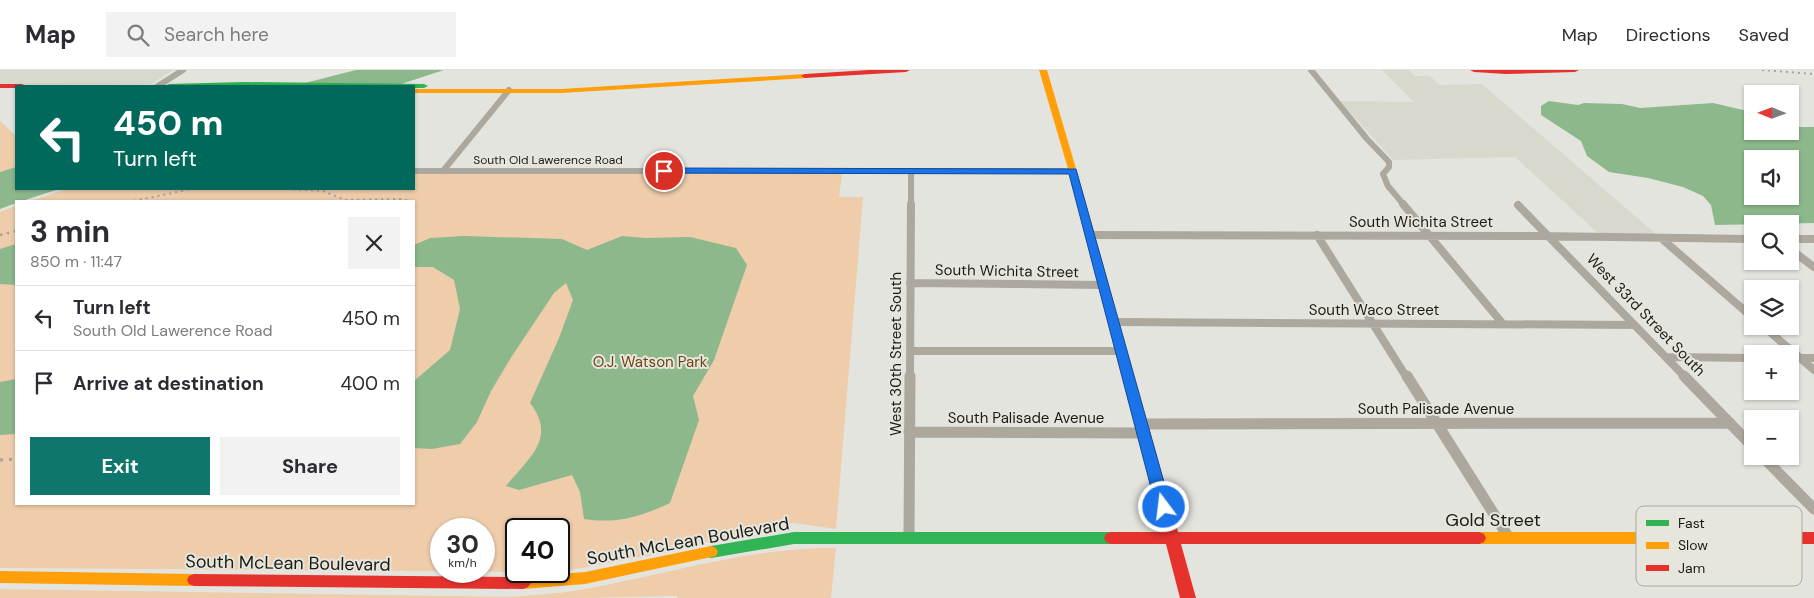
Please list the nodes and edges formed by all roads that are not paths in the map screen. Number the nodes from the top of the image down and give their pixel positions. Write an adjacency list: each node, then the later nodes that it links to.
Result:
1 (183, 70): 8 (street)
2 (906, 70): 7 (main road)
3 (1043, 70): 21 (main road)
4 (1311, 70): 26 (street)
5 (1474, 70): 6 (main road)
6 (1575, 70)
7 (821, 73): 17 (main road)
8 (160, 85)
9 (206, 85): 10 (main road)
10 (285, 85)
11 (0, 86): 12 (main road)
12 (15, 86)
13 (415, 88): 14 (main road)
14 (447, 89): 17 (main road); 18 (main road)
15 (0, 90): 16 (main road)
16 (15, 90)
17 (507, 90): 20 (street)
18 (415, 91)
19 (415, 171): 20 (street, South Old Lawerence Road)
20 (443, 171): 22 (street, South Old Lawerence Road)
21 (1073, 171): 22 (street, South Old Lawerence Road); 24 (main road)
22 (911, 172): 34 (street, West 30th Street South)
23 (1518, 206): 27 (street, West 33rd Street South)
24 (1090, 235): 25 (street, South Wichita Street); 35 (main road)
25 (1317, 235): 26 (street, South Wichita Street); 38 (street)
26 (1430, 235): 27 (street, South Wichita Street); 39 (street)
27 (1547, 236): 28 (street, South Wichita Street); 40 (street, West 33rd Street South)
28 (1661, 238): 29 (street, South Wichita Street); 36 (street)
29 (1744, 239)
30 (1799, 239): 31 (street)
31 (1814, 239)
32 (1799, 256): 33 (street)
33 (1814, 267)
34 (910, 283): 35 (street, South Wichita Street); 43 (street, West 30th Street South)
35 (1104, 285): 37 (main road)
36 (1744, 310)
37 (1114, 322): 38 (street, South Waco Street); 44 (main road)
38 (1373, 324): 39 (street, South Waco Street); 51 (street)
39 (1503, 324): 40 (street, South Waco Street)
40 (1634, 325): 45 (street, West 33rd Street South)
41 (1772, 335): 42 (street)
42 (1782, 345)
43 (910, 351): 44 (street); 54 (street, West 30th Street South)
44 (1121, 351): 53 (main road)
45 (1666, 358): 46 (street); 52 (street, West 33rd Street South)
46 (1744, 358)
47 (1799, 358): 48 (street)
48 (1814, 358)
49 (1799, 361): 50 (street)
50 (1814, 370)
51 (1439, 424): 52 (street, South Palisade Avenue); 53 (street, South Palisade Avenue); 60 (street)
52 (1730, 424): 55 (street, West 33rd Street South)
53 (1142, 428): 54 (street, South Palisade Avenue); 59 (main road)
54 (909, 432): 58 (street, West 30th Street South)
55 (1744, 438)
56 (1771, 465): 57 (street)
57 (1814, 509)
58 (909, 537): 59 (main road, South McLean Boulevard); 62 (main road, South McLean Boulevard)
59 (1172, 537): 60 (main road, Gold Street); 63 (main road)
60 (1510, 538): 61 (main road, Gold Street)
61 (1636, 538)
62 (0, 577)
63 (1188, 598)

